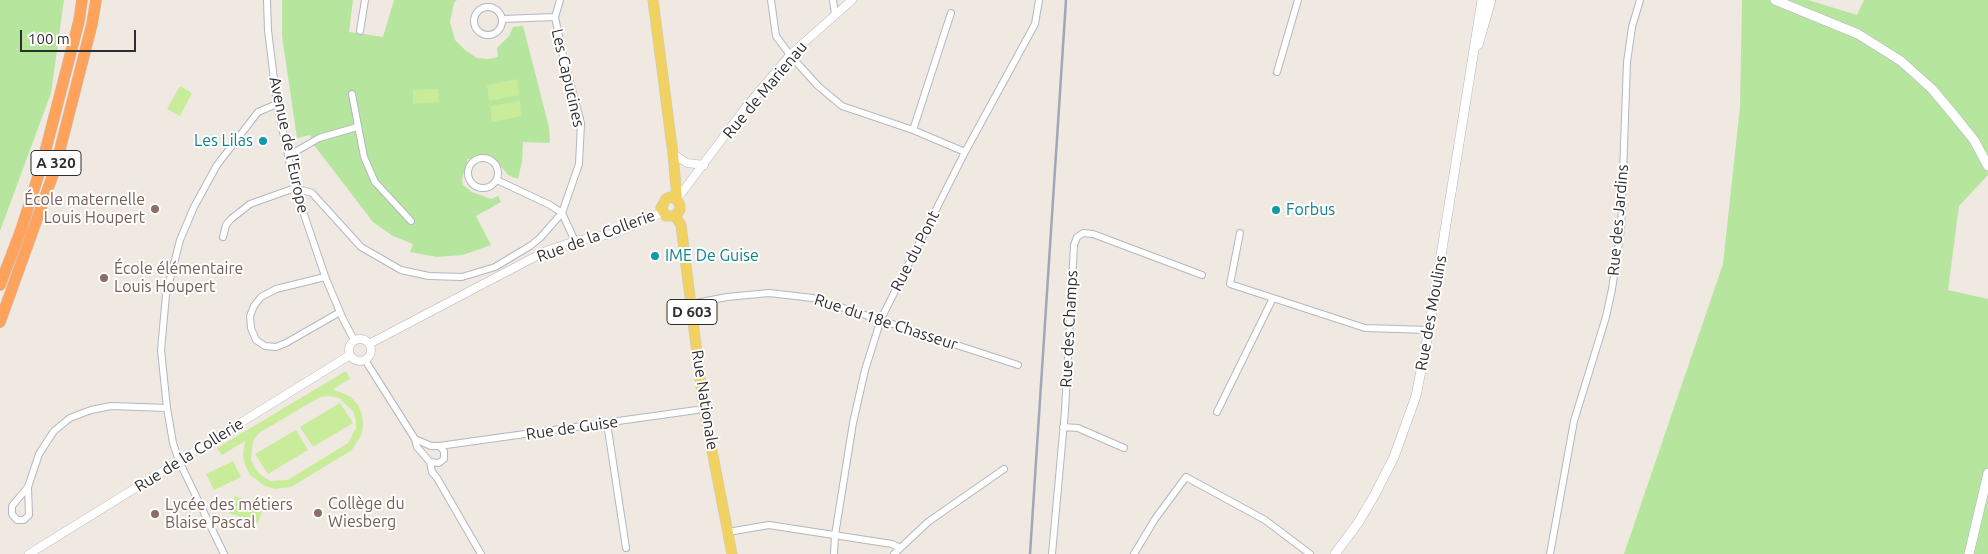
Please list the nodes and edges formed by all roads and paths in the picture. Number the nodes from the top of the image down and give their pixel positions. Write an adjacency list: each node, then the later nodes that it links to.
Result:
1 (82, 0): 47 (highway, A 320)
2 (96, 0): 52 (highway, A 320)
3 (267, 0): 25 (street, Avenue de l'Europe)
4 (365, 0): 20 (street)
5 (560, 0): 18 (street, Les Capucines)
6 (653, 0): 29 (main road)
7 (771, 0): 22 (street)
8 (833, 0): 16 (street)
9 (852, 0): 16 (street, Rue de Marienau)
10 (1039, 0): 28 (street, Rue du Pont)
11 (1298, 0): 23 (street)
12 (1482, 0): 21 (main road, Rue des Moulins)
13 (1491, 0): 21 (main road, Rue des Moulins)
14 (1640, 0): 89 (street, Rue des Jardins)
15 (1775, 0): 32 (main road)
16 (835, 14): 22 (street, Rue de Marienau)
17 (951, 14): 27 (street)
18 (555, 17): 19 (street); 39 (street, Les Capucines)
19 (502, 18): 19 (street)
20 (360, 31)
21 (1474, 54): 53 (main road, Rue des Moulins)
22 (790, 55): 27 (street); 31 (street, Rue de Marienau)
23 (1277, 72)
24 (352, 94): 26 (street)
25 (277, 104): 30 (street, Avenue de l'Europe); 59 (street)
26 (357, 127): 30 (street); 41 (street)
27 (913, 130): 28 (street)
28 (965, 152): 51 (street, Rue du Pont)
29 (673, 154): 31 (street); 33 (main road)
30 (288, 156): 35 (street, Avenue de l'Europe)
31 (704, 165): 37 (street, Rue de Marienau)
32 (1988, 166)
33 (674, 172): 36 (main road); 37 (main road)
34 (497, 180): 34 (street); 39 (street)
35 (295, 188): 39 (street, Les Capucines); 43 (street); 46 (street, Avenue de l'Europe)
36 (666, 199): 37 (main road); 38 (main road)
37 (677, 199): 40 (main road)
38 (663, 212): 40 (main road); 44 (street, Rue de la Collerie)
39 (562, 213): 44 (street)
40 (675, 216): 49 (main road, Rue Nationale / D 603)
41 (410, 221)
42 (1240, 233): 48 (street)
43 (222, 237)
44 (575, 241): 55 (street, Rue de la Collerie)
45 (1202, 275): 63 (street, Rue des Champs)
46 (325, 277): 50 (street, Avenue de l'Europe); 50 (street)
47 (0, 285)
48 (1273, 298): 53 (street); 61 (street)
49 (691, 304): 51 (street, Rue du 18e Chasseur); 60 (main road, Rue Nationale / D 603)
50 (340, 312): 54 (street, Avenue de l'Europe)
51 (881, 319): 58 (street, Rue du 18e Chasseur); 76 (street, Rue du Pont)
52 (0, 322)
53 (1429, 330): 88 (main road, Rue des Moulins)
54 (354, 340): 55 (street); 56 (street)
55 (370, 344): 57 (street)
56 (350, 355): 57 (street); 69 (street, Rue de la Collerie)
57 (365, 360): 64 (street)
58 (1018, 365)
59 (167, 408): 69 (street); 74 (street)
60 (704, 409): 62 (street, Rue de Guise); 75 (main road, Rue Nationale / D 603)
61 (1217, 412)
62 (607, 423): 66 (street, Rue de Guise); 77 (street)
63 (1063, 426): 67 (street); 85 (street, Rue des Champs)
64 (415, 439): 65 (street); 68 (street)
65 (431, 446): 66 (street); 68 (street)
66 (439, 446): 70 (street)
67 (1124, 448)
68 (428, 459): 70 (street); 73 (street)
69 (179, 461): 79 (street, Rue de la Collerie); 80 (street)
70 (439, 463): 73 (street)
71 (1004, 469): 78 (street)
72 (1988, 473): 90 (main road)
73 (438, 478): 81 (street)
74 (28, 487): 74 (street)
75 (728, 532): 76 (street); 82 (main road, Rue Nationale / D 603)
76 (835, 536): 78 (street); 83 (street, Rue du Pont)
77 (626, 548)
78 (900, 548): 84 (street)
79 (29, 554)
80 (224, 554)
81 (481, 554)
82 (732, 554)
83 (834, 554)
84 (894, 554)
85 (1052, 554)
86 (1134, 554): 87 (street)
87 (1310, 554)
88 (1335, 554)
89 (1550, 554)
90 (1968, 554)

